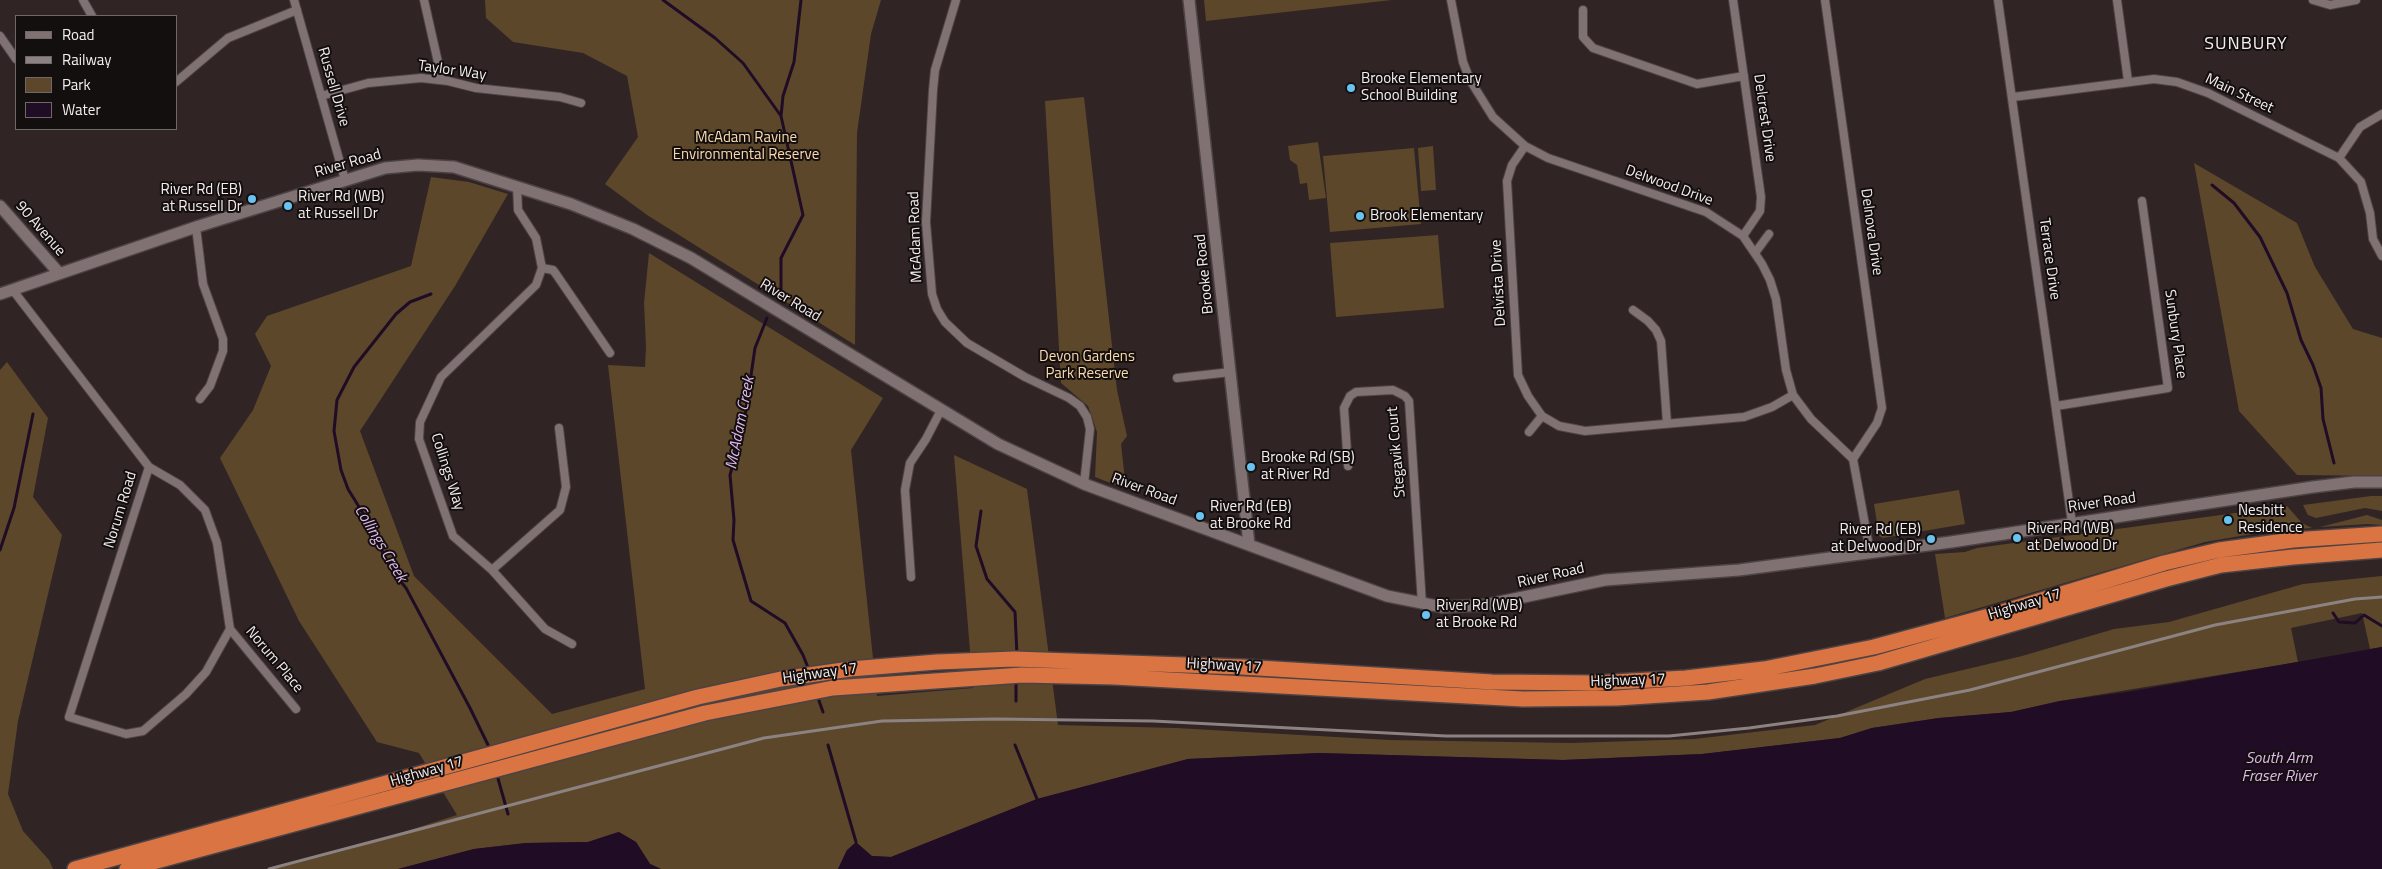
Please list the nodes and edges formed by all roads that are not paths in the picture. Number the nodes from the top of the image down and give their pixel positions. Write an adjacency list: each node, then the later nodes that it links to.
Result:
1 (83, 0): 15 (street)
2 (294, 0): 13 (street, Russell Drive)
3 (424, 0): 20 (street)
4 (956, 0): 57 (street, McAdam Road)
5 (1189, 0): 43 (street, Brooke Road)
6 (1451, 0): 26 (street, Delwood Drive)
7 (1733, 0): 18 (street, Delcrest Drive)
8 (1825, 0): 53 (street, Delnova Drive)
9 (1998, 0): 23 (street, Terrace Drive)
10 (2117, 0): 21 (street)
11 (2313, 0): 12 (street)
12 (2356, 0)
13 (297, 10): 19 (street); 22 (street, Russell Drive)
14 (1583, 10): 18 (street)
15 (91, 15)
16 (0, 36): 17 (street)
17 (15, 57)
18 (1744, 76): 34 (street, Delcrest Drive)
19 (178, 80)
20 (442, 80): 22 (street, Taylor Way); 24 (street, Taylor Way)
21 (2128, 81): 23 (street, Main Street); 27 (street, Main Street)
22 (321, 96): 28 (street, Russell Drive)
23 (2013, 97): 47 (street, Terrace Drive)
24 (581, 103)
25 (2382, 114): 27 (street)
26 (1525, 146): 34 (street, Delwood Drive); 49 (street, Delvista Drive)
27 (2339, 158): 36 (street, Main Street)
28 (345, 180): 29 (street, River Road); 32 (street, River Road)
29 (517, 186): 37 (street); 48 (street, River Road)
30 (2142, 201): 47 (street, Sunbury Place)
31 (0, 206): 38 (street, 90 Avenue)
32 (196, 227): 38 (street, River Road); 46 (street)
33 (1769, 234): 35 (street)
34 (1743, 236): 35 (street, Delwood Drive)
35 (1755, 253): 45 (street, Delwood Drive)
36 (2382, 256)
37 (542, 268): 42 (street); 63 (street, Collings Way)
38 (58, 272): 39 (street, River Road)
39 (12, 289): 40 (street, River Road); 55 (street, Norum Road)
40 (0, 294)
41 (1633, 310): 50 (street)
42 (610, 353)
43 (1231, 372): 44 (street); 60 (street, Brooke Road)
44 (1176, 378)
45 (1793, 395): 50 (street, Delvista Drive); 53 (street, Delwood Drive)
46 (200, 399)
47 (2056, 406): 58 (street, Terrace Drive)
48 (941, 410): 57 (street, River Road); 64 (street)
49 (1542, 416): 50 (street, Delvista Drive); 52 (street)
50 (1667, 424)
51 (559, 428): 63 (street)
52 (1529, 432)
53 (1853, 459): 62 (street)
54 (1348, 466): 65 (street, Stegavik Court)
55 (149, 467): 66 (street); 66 (street, Norum Road)
56 (2382, 482): 58 (street, River Road)
57 (1084, 484): 60 (street, River Road)
58 (2072, 523): 62 (street, River Road)
59 (2382, 534): 69 (highway, Highway 17)
60 (1249, 544): 65 (street, River Road)
61 (2382, 550): 70 (highway, Highway 17)
62 (1870, 552): 65 (street, River Road)
63 (492, 570): 67 (street, Collings Way)
64 (911, 577)
65 (1422, 604)
66 (230, 629): 68 (street, Norum Place)
67 (572, 644)
68 (296, 709)
69 (75, 869)
70 (127, 869)

